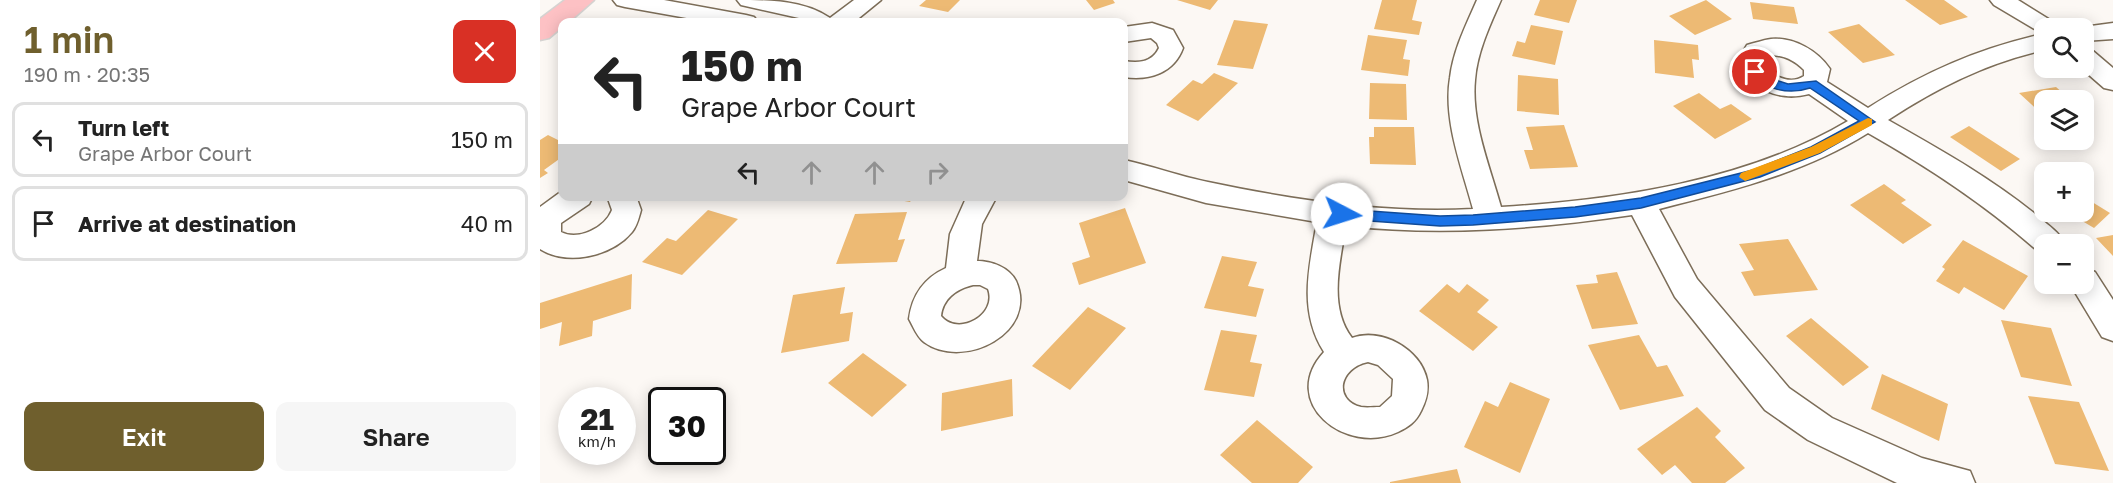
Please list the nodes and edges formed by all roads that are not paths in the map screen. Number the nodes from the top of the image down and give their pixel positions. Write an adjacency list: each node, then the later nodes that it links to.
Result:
1 (581, 0): 12 (main road)
2 (625, 0): 7 (street)
3 (749, 0): 8 (street)
4 (869, 0): 9 (street)
5 (1489, 0): 27 (street)
6 (2002, 0): 10 (street)
7 (724, 18)
8 (815, 18)
9 (844, 18)
10 (2034, 20)
11 (2113, 31): 13 (street)
12 (540, 32)
13 (2094, 33)
14 (1128, 34): 17 (street)
15 (2034, 44): 20 (street)
16 (2094, 66): 18 (street)
17 (1128, 69)
18 (2113, 82)
19 (1812, 84): 20 (street)
20 (1869, 122): 25 (street); 28 (street)
21 (1128, 171): 26 (street)
22 (570, 201): 23 (street)
23 (624, 201)
24 (980, 201): 29 (street)
25 (1641, 203): 27 (street); 33 (street)
26 (1333, 213): 27 (street); 32 (street)
27 (1490, 220)
28 (2038, 234)
29 (962, 275)
30 (2092, 294): 31 (street)
31 (2113, 327)
32 (1345, 354)
33 (1957, 483)

